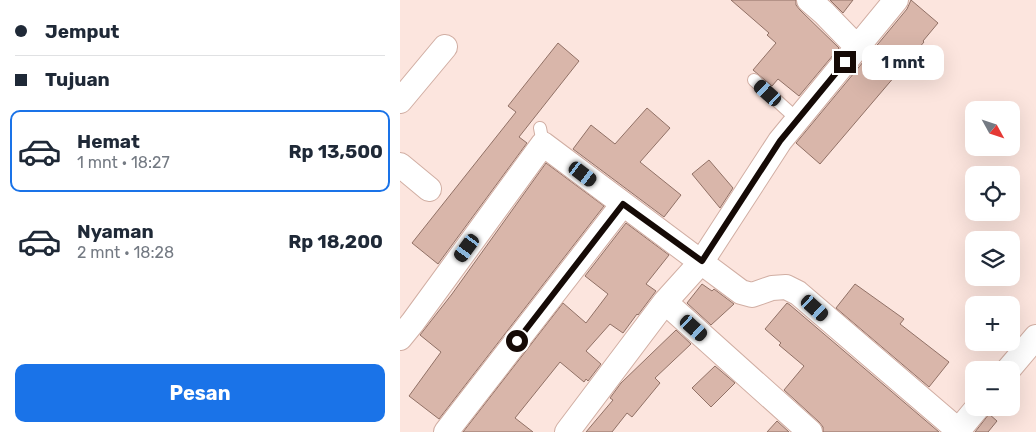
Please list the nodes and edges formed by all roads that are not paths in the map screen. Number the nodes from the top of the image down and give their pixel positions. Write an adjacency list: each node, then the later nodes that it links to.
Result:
1 (809, 0): 3 (street)
2 (896, 0): 3 (street)
3 (857, 47): 7 (street)
4 (445, 48): 6 (street)
5 (754, 80): 7 (lane)
6 (400, 101)
7 (797, 119): 11 (street)
8 (400, 165): 9 (street)
9 (428, 189)
10 (623, 204): 11 (street); 14 (street); 18 (street)
11 (702, 261): 12 (street); 17 (street)
12 (665, 302): 19 (street); 20 (street)
13 (1036, 337): 15 (street)
14 (400, 338)
15 (1016, 361)
16 (970, 416): 17 (street)
17 (958, 431)
18 (446, 432)
19 (567, 432)
20 (810, 432)

